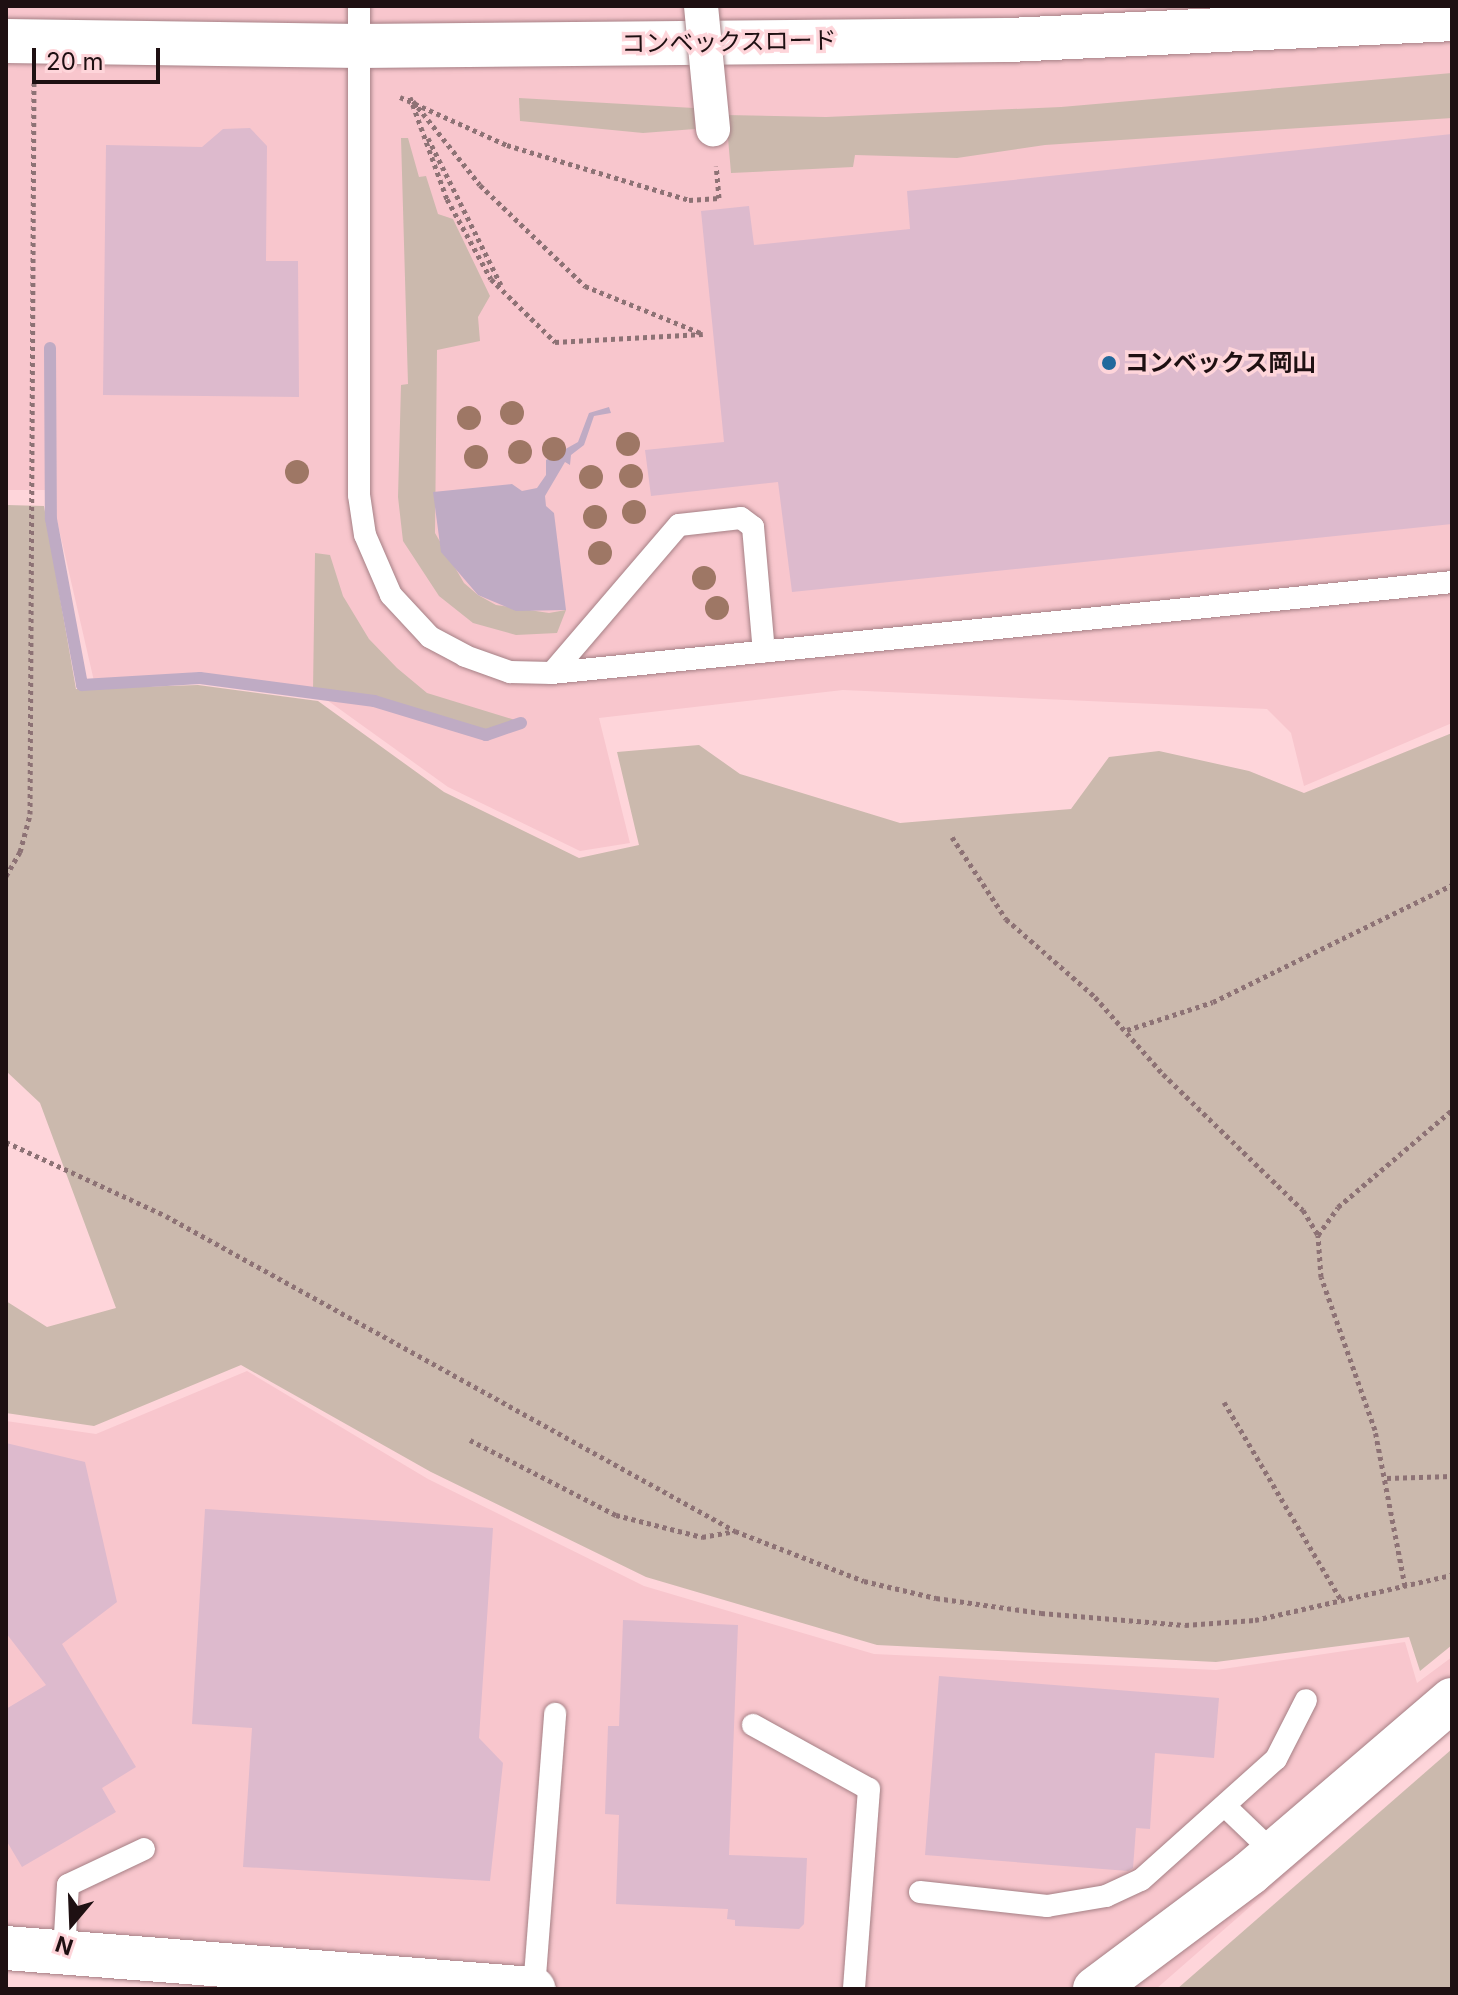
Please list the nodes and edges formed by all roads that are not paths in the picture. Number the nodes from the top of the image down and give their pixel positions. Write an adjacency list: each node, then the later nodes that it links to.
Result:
1 (701, 6): 5 (street, bridge)
2 (1452, 19): 3 (street, コンベックスロード)
3 (359, 26): 4 (street, コンベックスロード); 8 (lane)
4 (21, 41)
5 (713, 129)
6 (1452, 582): 7 (lane)
7 (764, 652): 8 (lane); 8 (lane)
8 (552, 673)
9 (1306, 1700): 13 (lane)
10 (1452, 1700): 15 (street)
11 (555, 1714): 19 (lane)
12 (753, 1725): 20 (lane)
13 (1227, 1808): 15 (lane); 16 (lane)
14 (144, 1849): 18 (lane)
15 (1274, 1853): 21 (street)
16 (920, 1892)
17 (6, 1948): 18 (street)
18 (64, 1952): 19 (street)
19 (534, 1989)
20 (854, 1989)
21 (1095, 1989)

